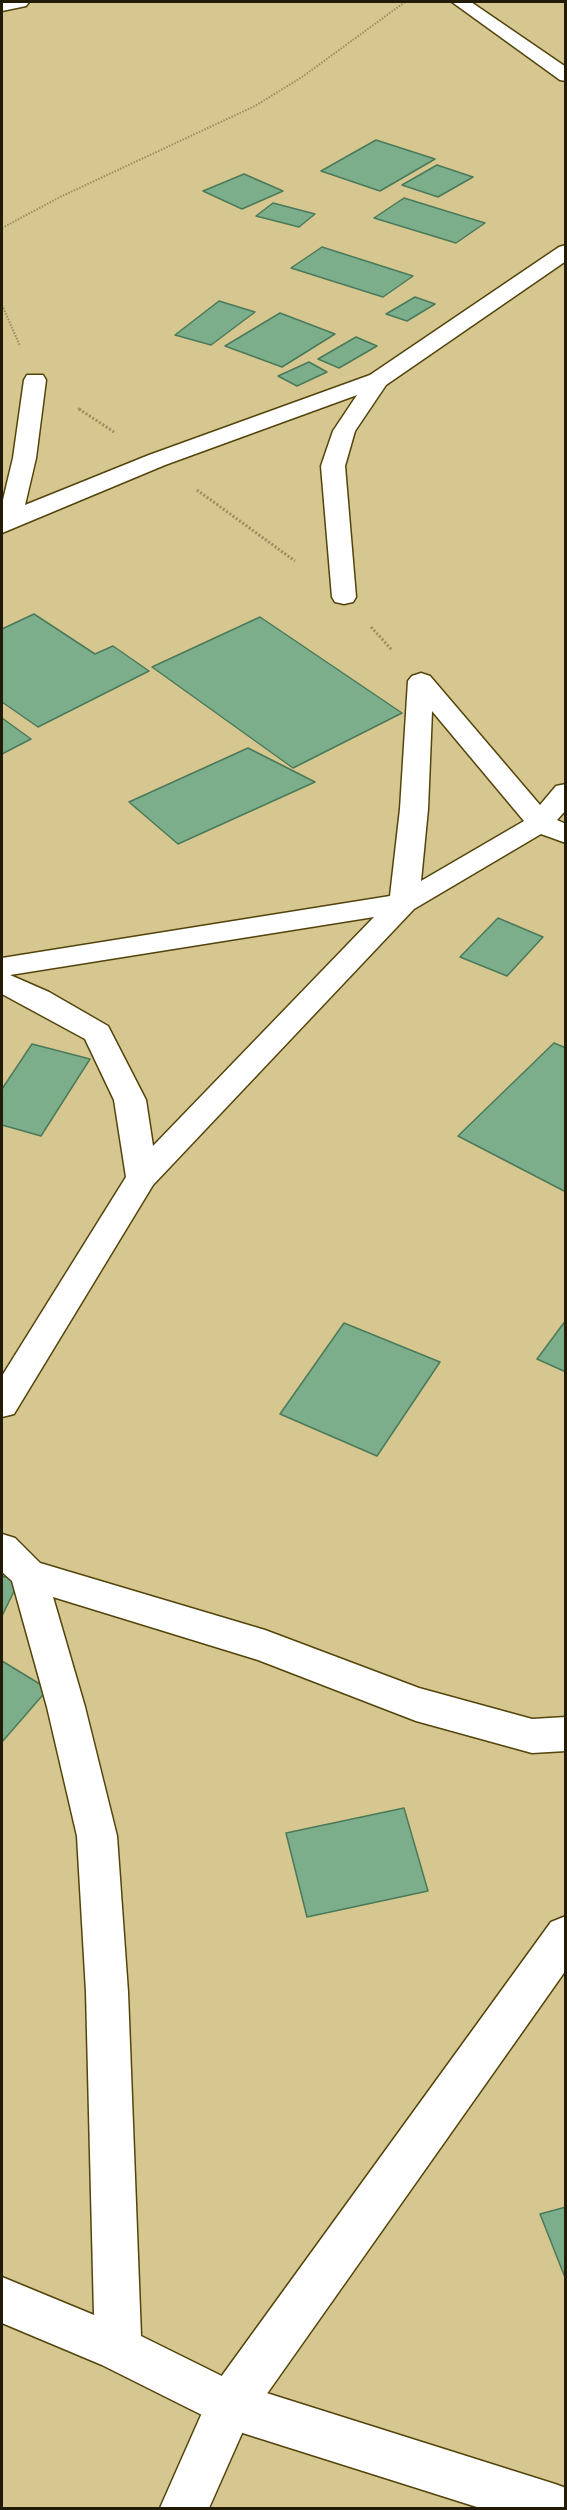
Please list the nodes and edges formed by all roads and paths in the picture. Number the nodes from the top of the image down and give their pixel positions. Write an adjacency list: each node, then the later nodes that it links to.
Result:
1 (20, 2): 4 (street)
2 (405, 2): 6 (path)
3 (460, 2): 5 (street)
4 (2, 6)
5 (566, 76)
6 (2, 228)
7 (566, 251): 10 (street)
8 (2, 305): 9 (path)
9 (35, 380): 11 (path); 12 (street)
10 (378, 380): 11 (street); 13 (street)
11 (157, 460): 12 (street); 13 (path)
12 (4, 524)
13 (344, 597): 14 (path)
14 (421, 681): 16 (street); 18 (street)
15 (566, 792): 16 (street)
16 (540, 823): 17 (street); 18 (street)
17 (566, 835)
18 (404, 903): 19 (street); 21 (street)
19 (2, 967)
20 (2, 983): 21 (street)
21 (142, 1177): 22 (street)
22 (2, 1404)
23 (15, 1561): 24 (street); 27 (street)
24 (566, 1734)
25 (566, 1935): 28 (street)
26 (2, 2300): 27 (street)
27 (118, 2349): 28 (street)
28 (230, 2405): 29 (street); 30 (street)
29 (184, 2508)
30 (555, 2508)

